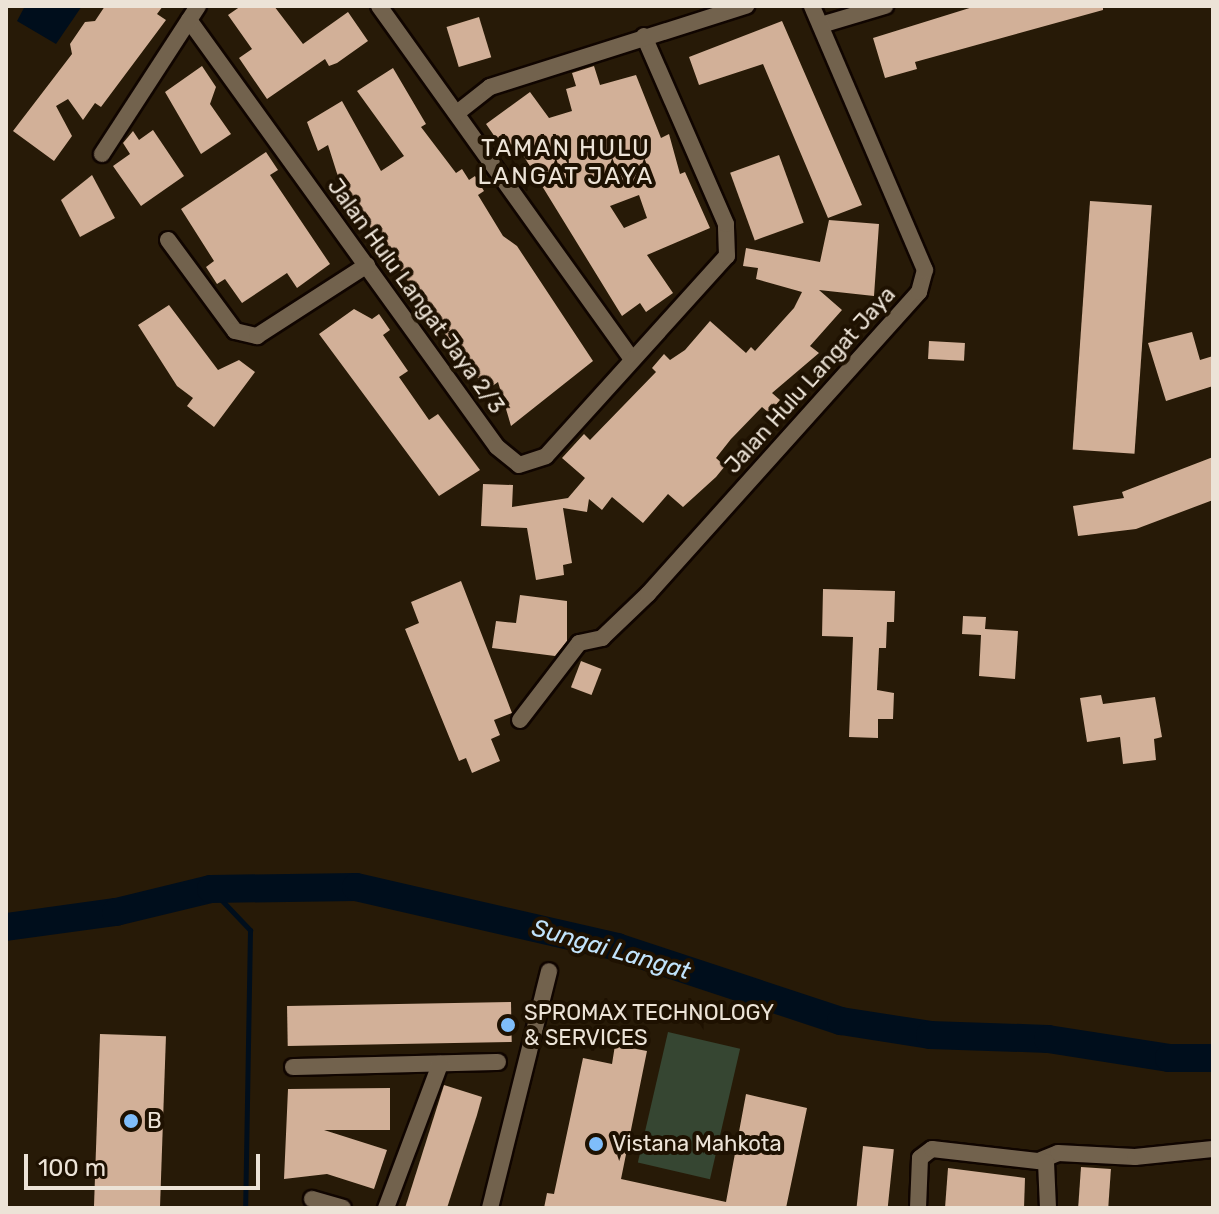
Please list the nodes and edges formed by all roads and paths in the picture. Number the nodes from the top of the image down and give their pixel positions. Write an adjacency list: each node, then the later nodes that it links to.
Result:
1 (379, 6): 8 (street)
2 (746, 6): 7 (street)
3 (812, 6): 6 (street, Jalan Hulu Langat Jaya)
4 (885, 6): 6 (street)
5 (194, 13): 9 (street); 11 (street, Jalan Hulu Langat Jaya 2/3)
6 (821, 25): 13 (street, Jalan Hulu Langat Jaya)
7 (644, 36): 8 (street); 12 (street)
8 (457, 113): 12 (street)
9 (102, 154)
10 (168, 240): 11 (street)
11 (367, 265): 12 (street, Jalan Hulu Langat Jaya 2/3)
12 (632, 360)
13 (520, 720)
14 (549, 971): 23 (street)
15 (498, 1062): 16 (street)
16 (440, 1064): 17 (street); 22 (street)
17 (293, 1067)
18 (1213, 1149): 19 (street)
19 (1045, 1167): 24 (street); 25 (street)
20 (312, 1199): 21 (street)
21 (343, 1208)
22 (386, 1208)
23 (490, 1208)
24 (918, 1208)
25 (1048, 1208)

